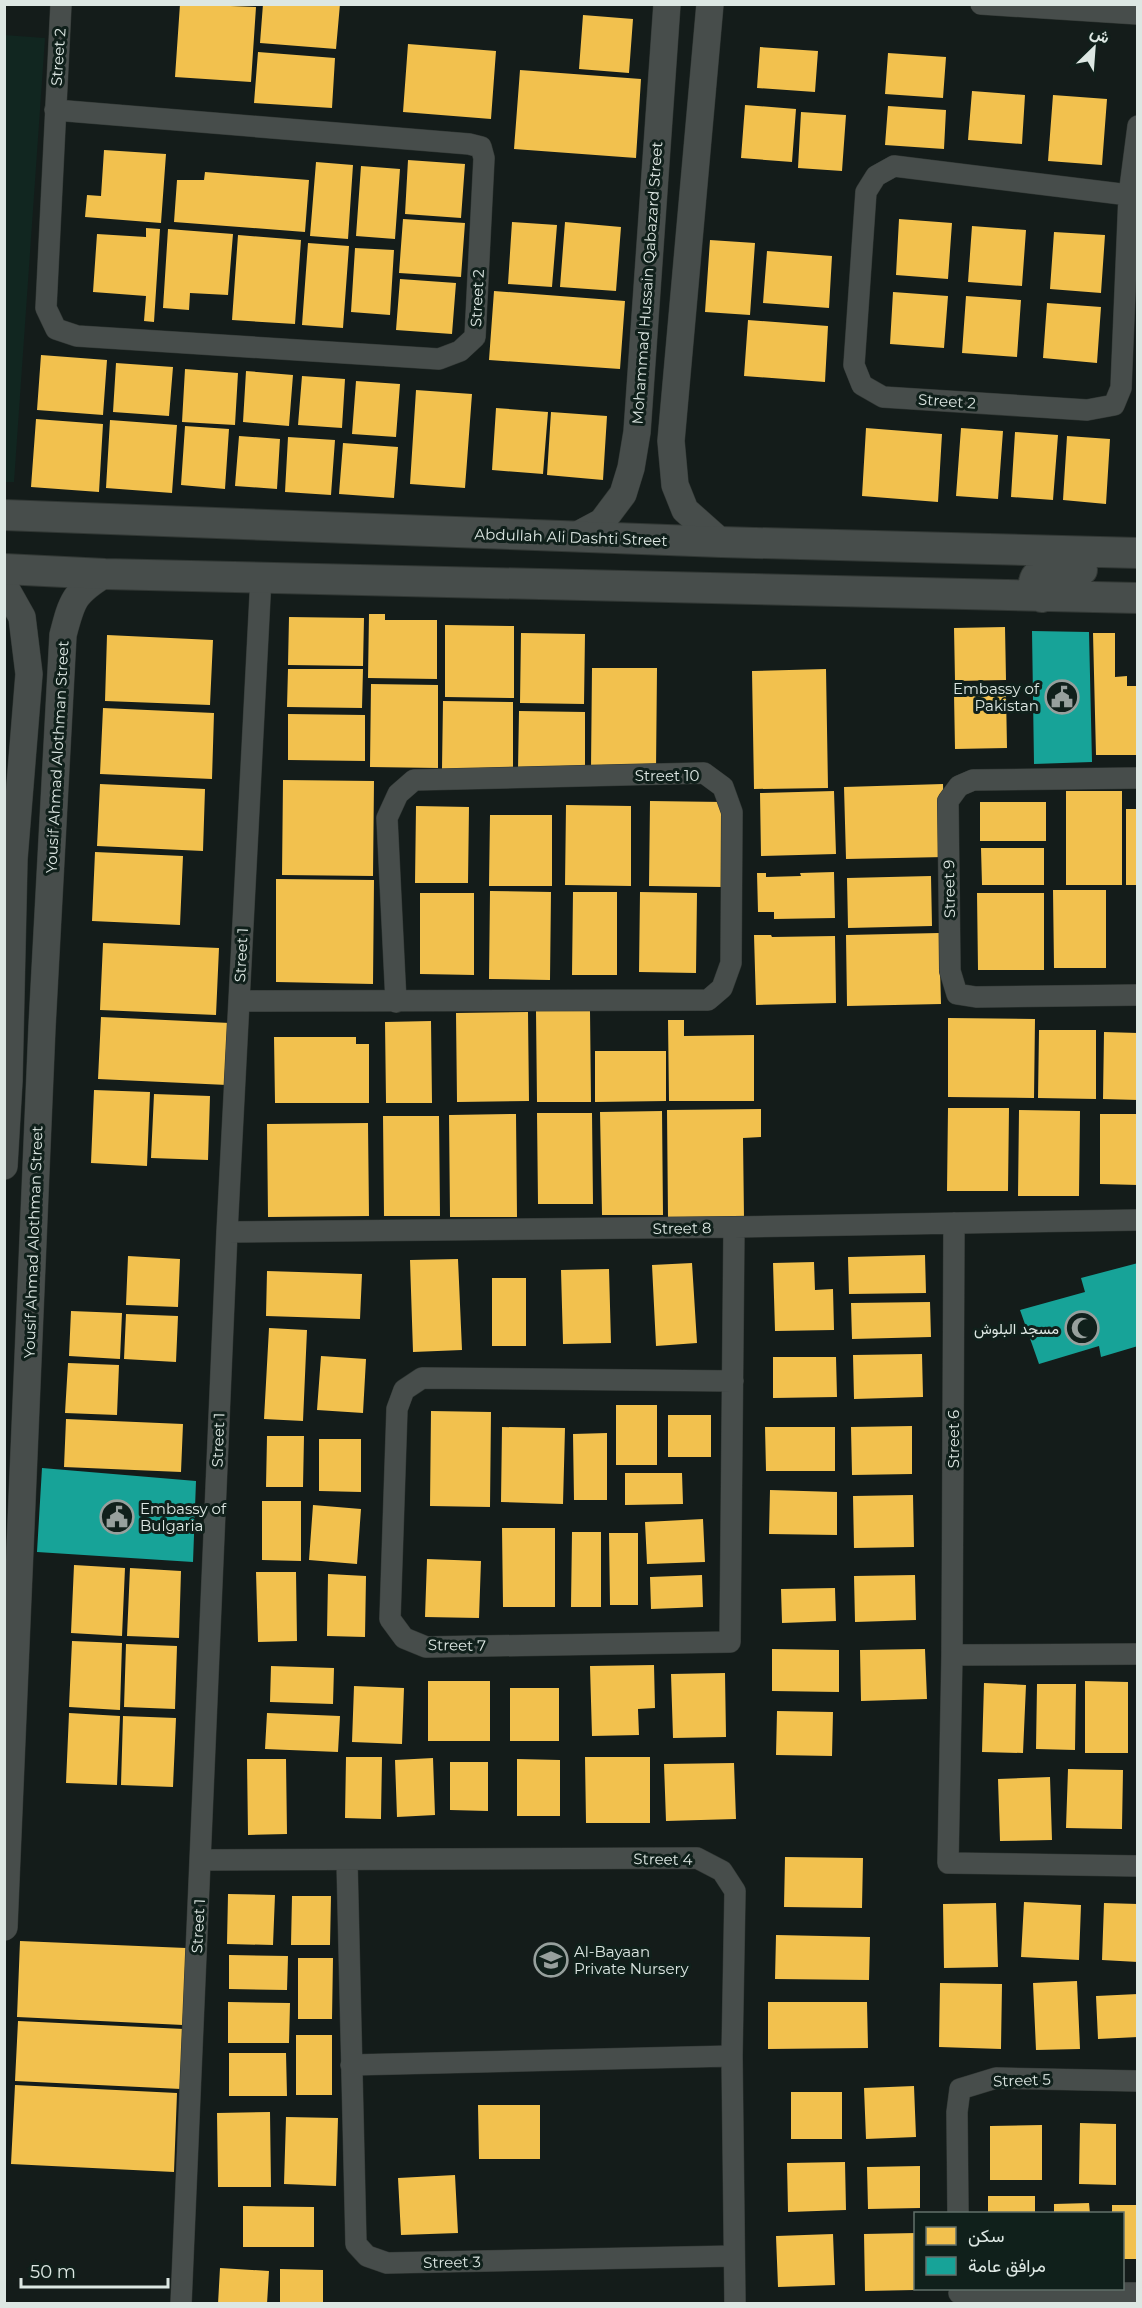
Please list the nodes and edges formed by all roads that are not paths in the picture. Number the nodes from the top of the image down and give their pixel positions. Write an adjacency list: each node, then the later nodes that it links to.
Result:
1 (61, 4): 6 (street, Street 2)
2 (981, 4): 5 (street)
3 (663, 8): 9 (street, Mohammad Hussain Qabazard Street)
4 (712, 8): 10 (street)
5 (1137, 14)
6 (55, 110): 6 (street, Street 2)
7 (1137, 126): 8 (street, Street 2)
8 (1129, 195): 8 (street, Street 2)
9 (637, 432): 10 (street); 12 (street, Mohammad Hussain Qabazard Street)
10 (671, 441): 13 (street)
11 (4, 515): 12 (main road, Abdullah Ali Dashti Street)
12 (574, 537): 13 (main road, Abdullah Ali Dashti Street)
13 (721, 542): 14 (main road, Abdullah Ali Dashti Street)
14 (991, 550): 15 (main road, Abdullah Ali Dashti Street); 20 (main road)
15 (1132, 553): 21 (main road)
16 (4, 569): 17 (main road)
17 (105, 574): 18 (main road); 25 (street, Yousif Ahmad Alothman Street)
18 (261, 577): 20 (main road); 28 (street, Street 1)
19 (4, 585): 23 (street, Yousif Ahmad Alothman Street)
20 (926, 594): 21 (main road)
21 (1042, 597): 22 (main road)
22 (1137, 598)
23 (29, 674): 25 (street); 26 (street, Yousif Ahmad Alothman Street)
24 (1137, 778): 27 (street, Street 9)
25 (53, 818): 30 (street, Yousif Ahmad Alothman Street)
26 (14, 859): 30 (street); 31 (street, Yousif Ahmad Alothman Street)
27 (1137, 995)
28 (238, 1001): 29 (street, Street 10); 36 (street, Street 1)
29 (396, 1002): 29 (street, Street 10)
30 (42, 1027): 37 (street, Yousif Ahmad Alothman Street)
31 (9, 1081): 32 (street, Yousif Ahmad Alothman Street); 37 (street)
32 (4, 1166)
33 (1137, 1220): 34 (street, Street 8)
34 (954, 1223): 35 (street, Street 8); 40 (street, Street 6)
35 (734, 1227): 36 (street, Street 8); 38 (street, Street 7)
36 (227, 1232): 41 (street, Street 1)
37 (30, 1307): 44 (street, Yousif Ahmad Alothman Street)
38 (733, 1381): 38 (street, Street 7)
39 (1137, 1654): 40 (street)
40 (952, 1655): 43 (street, Street 6)
41 (201, 1860): 42 (street, Street 4); 52 (street, Street 1)
42 (347, 1861): 45 (street, Street 4); 46 (street, Street 3)
43 (1137, 1866)
44 (4, 1927)
45 (732, 2056): 46 (street); 49 (street, Street 4)
46 (351, 2065): 49 (street, Street 3)
47 (1137, 2081): 48 (street, Street 5)
48 (958, 2212)
49 (734, 2256): 53 (street, Street 4)
50 (1137, 2293): 51 (street)
51 (959, 2295)
52 (181, 2304)
53 (735, 2304)

